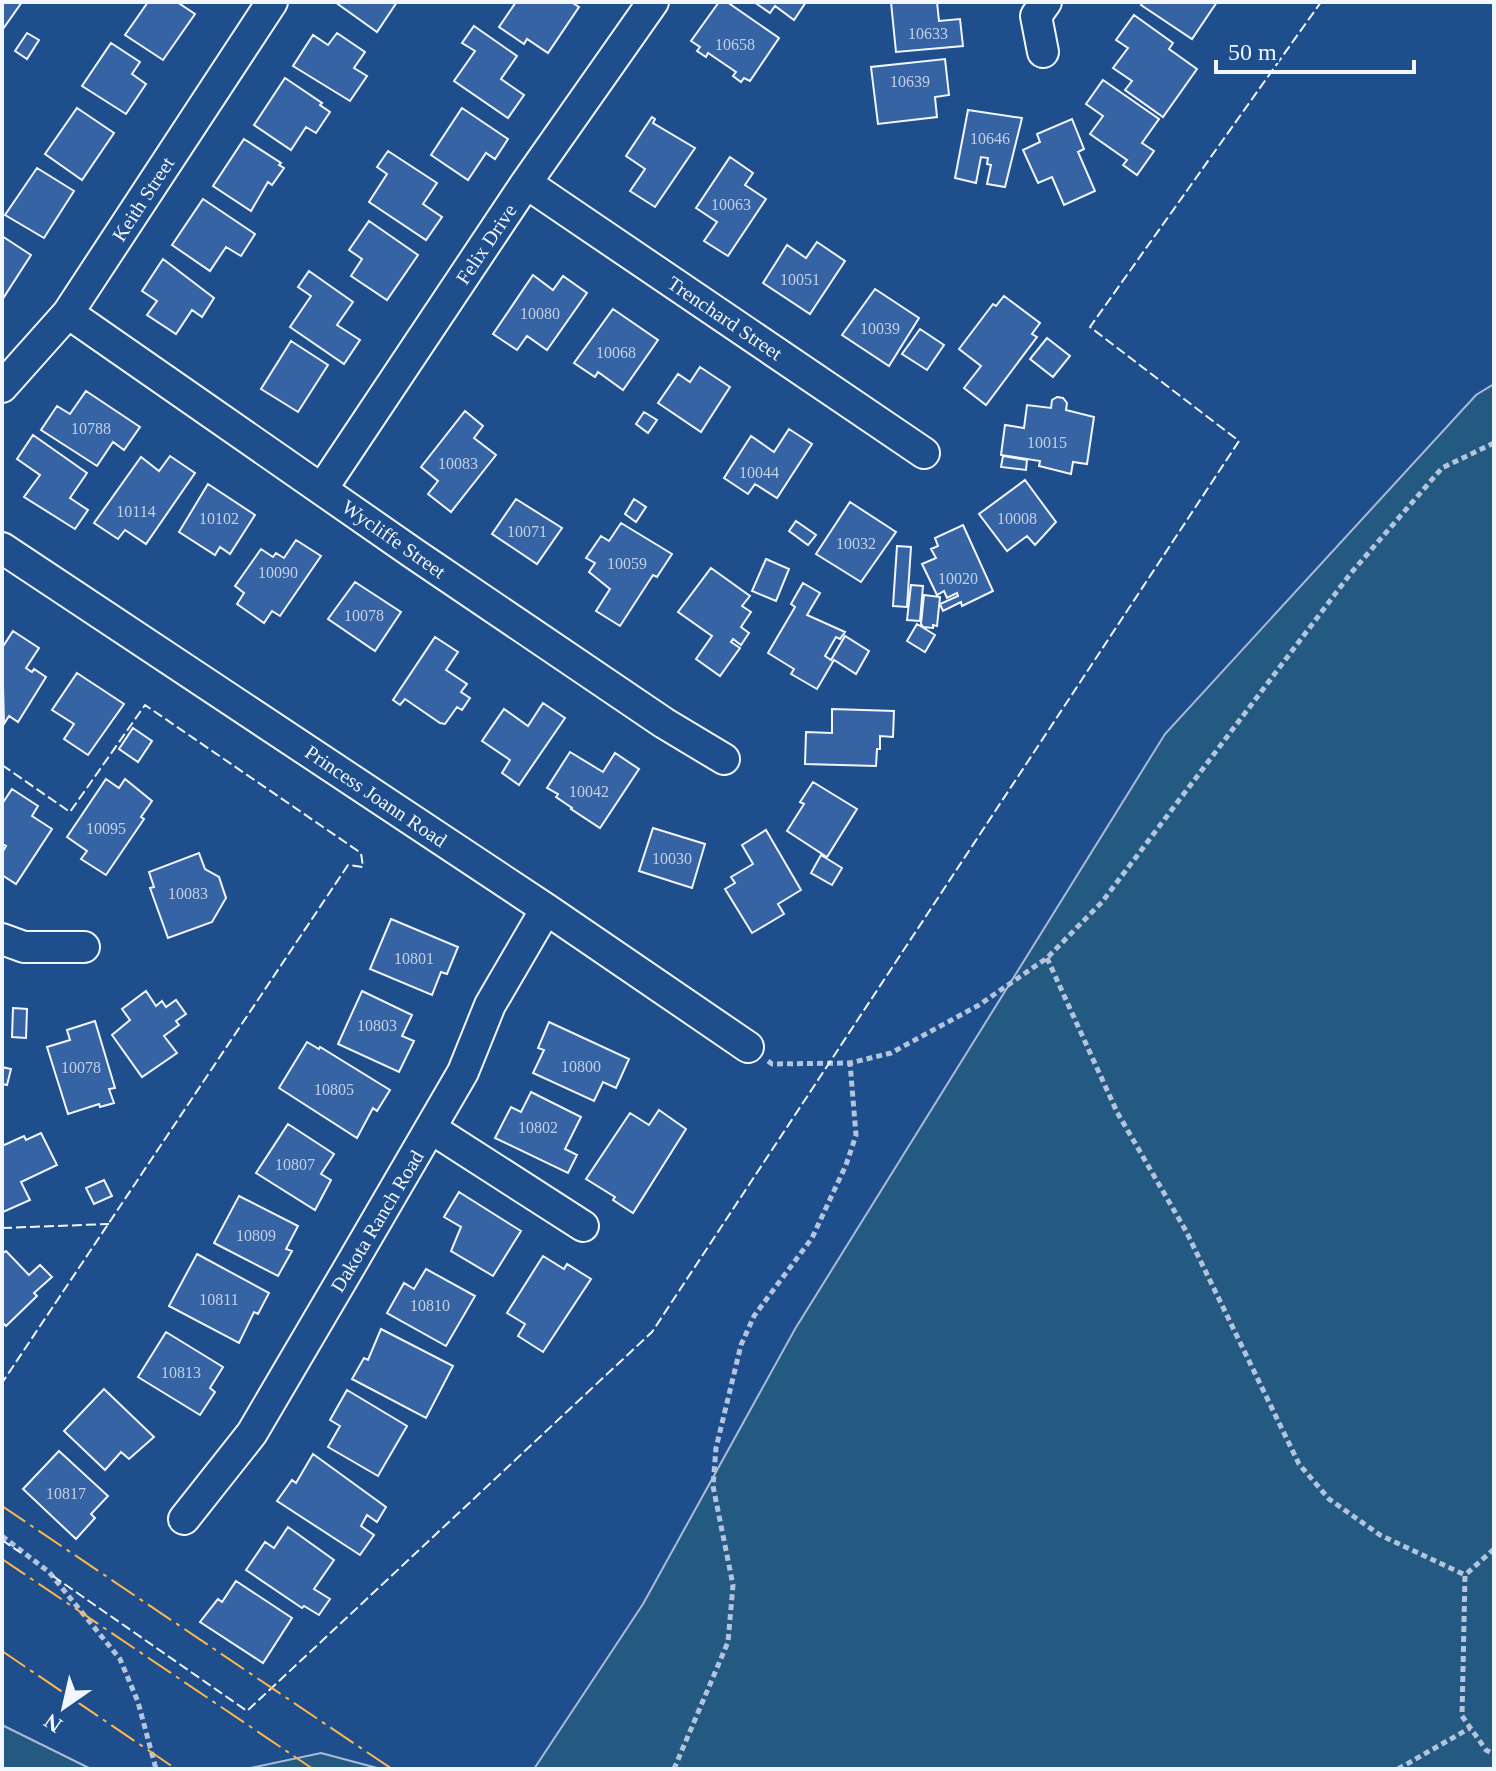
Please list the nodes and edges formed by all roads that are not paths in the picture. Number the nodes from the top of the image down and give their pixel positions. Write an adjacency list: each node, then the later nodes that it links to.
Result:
1 (272, 2): 6 (street, Keith Street)
2 (653, 2): 5 (street, Felix Drive)
3 (1046, 2): 4 (street)
4 (1043, 52)
5 (526, 183): 8 (street, Trenchard Street); 9 (street, Felix Drive)
6 (68, 313): 7 (street, Keith Street); 9 (street, Wycliffe Street)
7 (2, 387)
8 (924, 453)
9 (322, 489): 11 (street, Wycliffe Street)
10 (2, 548): 12 (street, Princess Joann Road)
11 (724, 759)
12 (546, 909): 15 (street, Princess Joann Road); 16 (street, Dakota Ranch Road)
13 (2, 939): 14 (street)
14 (84, 947)
15 (748, 1047)
16 (432, 1129): 17 (street); 18 (street, Dakota Ranch Road)
17 (583, 1226)
18 (184, 1519)

